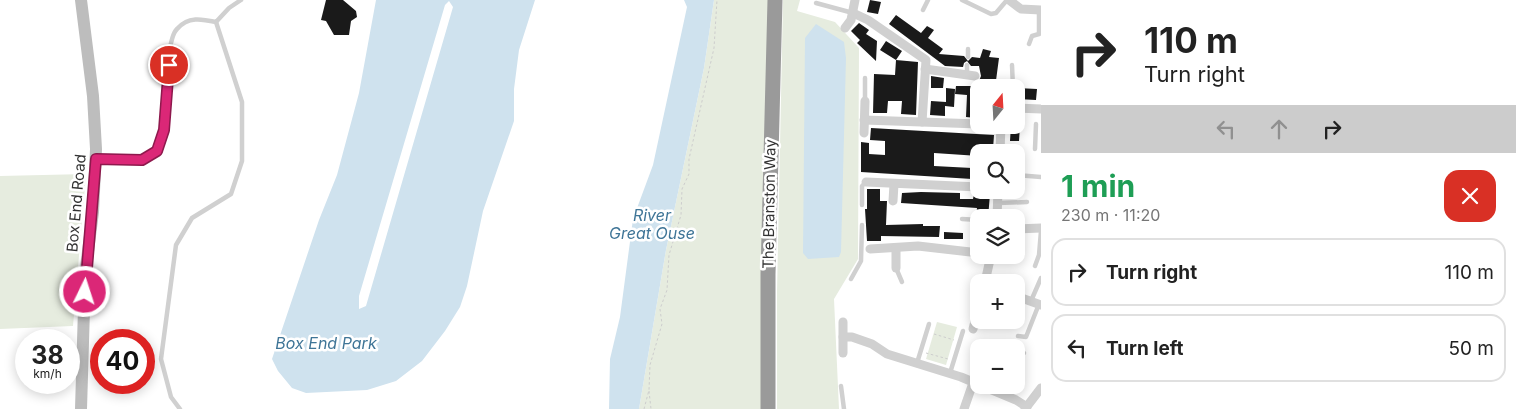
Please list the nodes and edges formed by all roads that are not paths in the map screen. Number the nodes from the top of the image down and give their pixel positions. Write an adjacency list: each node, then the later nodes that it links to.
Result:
1 (81, 0): 32 (street, Box End Road)
2 (241, 0): 12 (lane)
3 (775, 0): 76 (highway, The Branston Way)
4 (855, 0): 11 (street)
5 (928, 0): 9 (lane)
6 (962, 0): 7 (lane)
7 (1008, 0): 10 (street)
8 (816, 3): 11 (lane)
9 (923, 10)
10 (1040, 10): 14 (lane)
11 (853, 13): 13 (street); 19 (street)
12 (216, 22): 32 (lane); 75 (lane)
13 (845, 28)
14 (1040, 35): 15 (lane)
15 (1029, 44)
16 (968, 49): 17 (lane)
17 (968, 57)
18 (1012, 65): 22 (lane)
19 (925, 69): 20 (street); 27 (street)
20 (970, 72)
21 (865, 78): 23 (lane)
22 (1013, 79)
23 (865, 101): 26 (street)
24 (1025, 109): 25 (street)
25 (1038, 111)
26 (864, 120): 27 (street); 30 (street)
27 (922, 122): 28 (street)
28 (970, 124)
29 (1036, 124): 31 (lane)
30 (864, 133)
31 (1035, 149)
32 (96, 159): 74 (street, Box End Road)
33 (1025, 176): 34 (lane)
34 (1041, 177)
35 (866, 182): 36 (street); 42 (lane)
36 (894, 184): 37 (street); 39 (street)
37 (970, 187)
38 (998, 199): 41 (street)
39 (893, 201)
40 (1028, 202): 41 (lane)
41 (998, 203): 43 (street)
42 (862, 205)
43 (998, 209)
44 (962, 219): 45 (lane)
45 (970, 219)
46 (862, 225): 51 (lane)
47 (1041, 228): 48 (street)
48 (1025, 229)
49 (1041, 232): 53 (lane)
50 (896, 248): 51 (street); 52 (street); 54 (street)
51 (866, 249): 55 (lane)
52 (970, 252)
53 (1035, 266)
54 (896, 268): 57 (lane)
55 (851, 278)
56 (1041, 278): 59 (lane)
57 (902, 282)
58 (1025, 299): 59 (street)
59 (1037, 304): 63 (lane)
60 (843, 322): 64 (street)
61 (929, 324): 66 (lane)
62 (963, 330): 67 (lane)
63 (1018, 336)
64 (843, 337): 65 (street); 66 (street)
65 (843, 353)
66 (917, 363): 67 (street)
67 (950, 373): 68 (street)
68 (970, 382)
69 (841, 386): 77 (lane)
70 (1041, 388): 73 (street)
71 (970, 392): 78 (street)
72 (1004, 394): 73 (street)
73 (1026, 408)
74 (81, 409)
75 (180, 409)
76 (768, 409)
77 (844, 409)
78 (964, 409)

